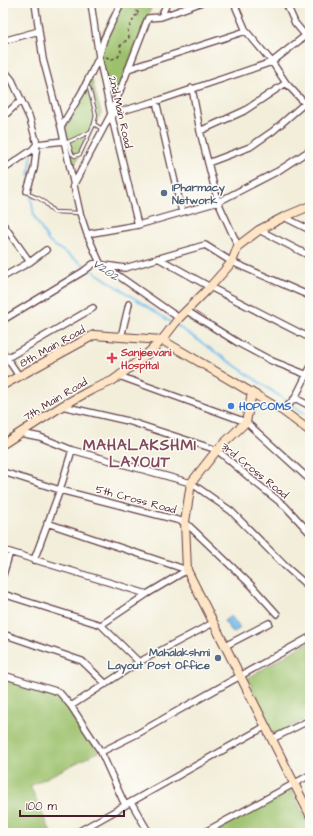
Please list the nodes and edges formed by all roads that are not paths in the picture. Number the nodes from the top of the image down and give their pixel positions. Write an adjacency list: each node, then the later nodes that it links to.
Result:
1 (35, 3): 9 (street)
2 (91, 3): 14 (street, 2nd Main Road)
3 (121, 3): 14 (street)
4 (167, 3): 8 (street)
5 (198, 3): 8 (street)
6 (234, 3): 10 (street)
7 (286, 3): 11 (street)
8 (161, 18): 16 (street)
9 (39, 31): 12 (street); 28 (street)
10 (246, 31): 15 (street); 16 (street)
11 (305, 36): 13 (street); 15 (street)
12 (3, 41)
13 (310, 41)
14 (101, 57): 25 (street, 2nd Main Road); 28 (street)
15 (272, 62): 18 (street); 20 (street)
16 (128, 69): 25 (street)
17 (3, 70): 21 (street)
18 (286, 83): 23 (street); 30 (street)
19 (89, 88): 27 (lane)
20 (192, 88): 22 (street); 30 (street)
21 (21, 100): 26 (street); 33 (street)
22 (156, 101): 25 (street); 41 (street)
23 (305, 104): 24 (street); 35 (street)
24 (310, 109)
25 (111, 114): 29 (street); 45 (street, 2nd Main Road)
26 (3, 117)
27 (94, 124): 29 (lane); 31 (lane)
28 (61, 127): 32 (street)
29 (103, 130): 37 (street)
30 (200, 131): 35 (street)
31 (90, 132): 31 (lane)
32 (64, 141): 33 (street); 37 (street)
33 (37, 144): 36 (street); 38 (street)
34 (310, 150): 39 (street)
35 (208, 164): 39 (street)
36 (3, 170)
37 (73, 186): 42 (street)
38 (27, 191): 42 (lane)
39 (218, 202): 41 (street); 49 (street)
40 (310, 206): 43 (street)
41 (182, 212): 45 (street)
42 (80, 213): 48 (street)
43 (284, 217): 46 (street); 47 (street)
44 (3, 224): 53 (street)
45 (138, 225): 48 (street)
46 (259, 230): 49 (street); 51 (street)
47 (310, 230)
48 (87, 234): 55 (street)
49 (238, 246): 54 (street)
50 (46, 250): 53 (street)
51 (310, 256)
52 (158, 258): 54 (street); 55 (street); 57 (street)
53 (30, 262): 56 (street)
54 (232, 262): 57 (street, 7th Main Road); 58 (street)
55 (101, 264): 62 (street); 63 (street)
56 (3, 278)
57 (210, 287): 61 (street, 7th Main Road); 65 (street)
58 (310, 296)
59 (129, 304): 64 (street)
60 (93, 308): 68 (street)
61 (187, 311): 62 (street, 7th Main Road); 70 (street)
62 (179, 318): 66 (street, 7th Main Road)
63 (3, 320)
64 (121, 337): 66 (street, 8th Main Road); 71 (street, 8th Main Road)
65 (310, 338)
66 (162, 340): 72 (street, 7th Main Road); 74 (street)
67 (3, 352): 68 (street)
68 (7, 358): 71 (street)
69 (310, 368): 70 (street)
70 (308, 375): 75 (street)
71 (19, 376): 73 (street, 8th Main Road)
72 (120, 376): 76 (street, 7th Main Road); 79 (street)
73 (3, 385)
74 (252, 392): 78 (street); 79 (street)
75 (294, 398): 77 (street); 78 (street)
76 (62, 406): 81 (street, 7th Main Road); 84 (street, 3rd Cross Road)
77 (310, 406)
78 (283, 412): 80 (street)
79 (246, 422): 84 (street); 86 (street)
80 (310, 431)
81 (20, 433): 82 (street, 7th Main Road); 83 (street)
82 (3, 444)
83 (72, 450): 87 (street); 88 (street)
84 (217, 450): 87 (street); 91 (street, 3rd Cross Road)
85 (3, 474): 88 (street, 5th Cross Road)
86 (310, 480)
87 (191, 483): 89 (street); 97 (street)
88 (60, 490): 89 (street, 5th Cross Road); 90 (street)
89 (185, 522): 95 (street); 100 (street, 5th Cross Road)
90 (47, 524): 94 (street); 95 (street)
91 (310, 533)
92 (3, 550): 93 (street)
93 (10, 552): 94 (street); 96 (street)
94 (34, 560): 99 (street)
95 (187, 570): 99 (street); 101 (street)
96 (3, 575)
97 (310, 588)
98 (3, 594): 103 (street)
99 (147, 594): 103 (street)
100 (277, 614)
101 (214, 623): 106 (street); 107 (street)
102 (269, 623): 106 (street)
103 (101, 625): 107 (street)
104 (3, 634): 110 (street)
105 (310, 637): 109 (street)
106 (225, 646): 109 (street)
107 (139, 662): 110 (street)
108 (3, 675): 111 (street)
109 (240, 676): 113 (street); 115 (street)
110 (106, 684): 111 (street)
111 (72, 706): 115 (street)
112 (310, 720): 114 (street)
113 (266, 726): 114 (street); 118 (street)
114 (272, 739): 117 (street)
115 (101, 752): 119 (street)
116 (310, 775): 117 (street)
117 (294, 783): 120 (street); 123 (street)
118 (131, 802): 119 (street); 122 (street)
119 (125, 805): 121 (street)
120 (310, 815)
121 (76, 833)
122 (148, 833)
123 (203, 833)

